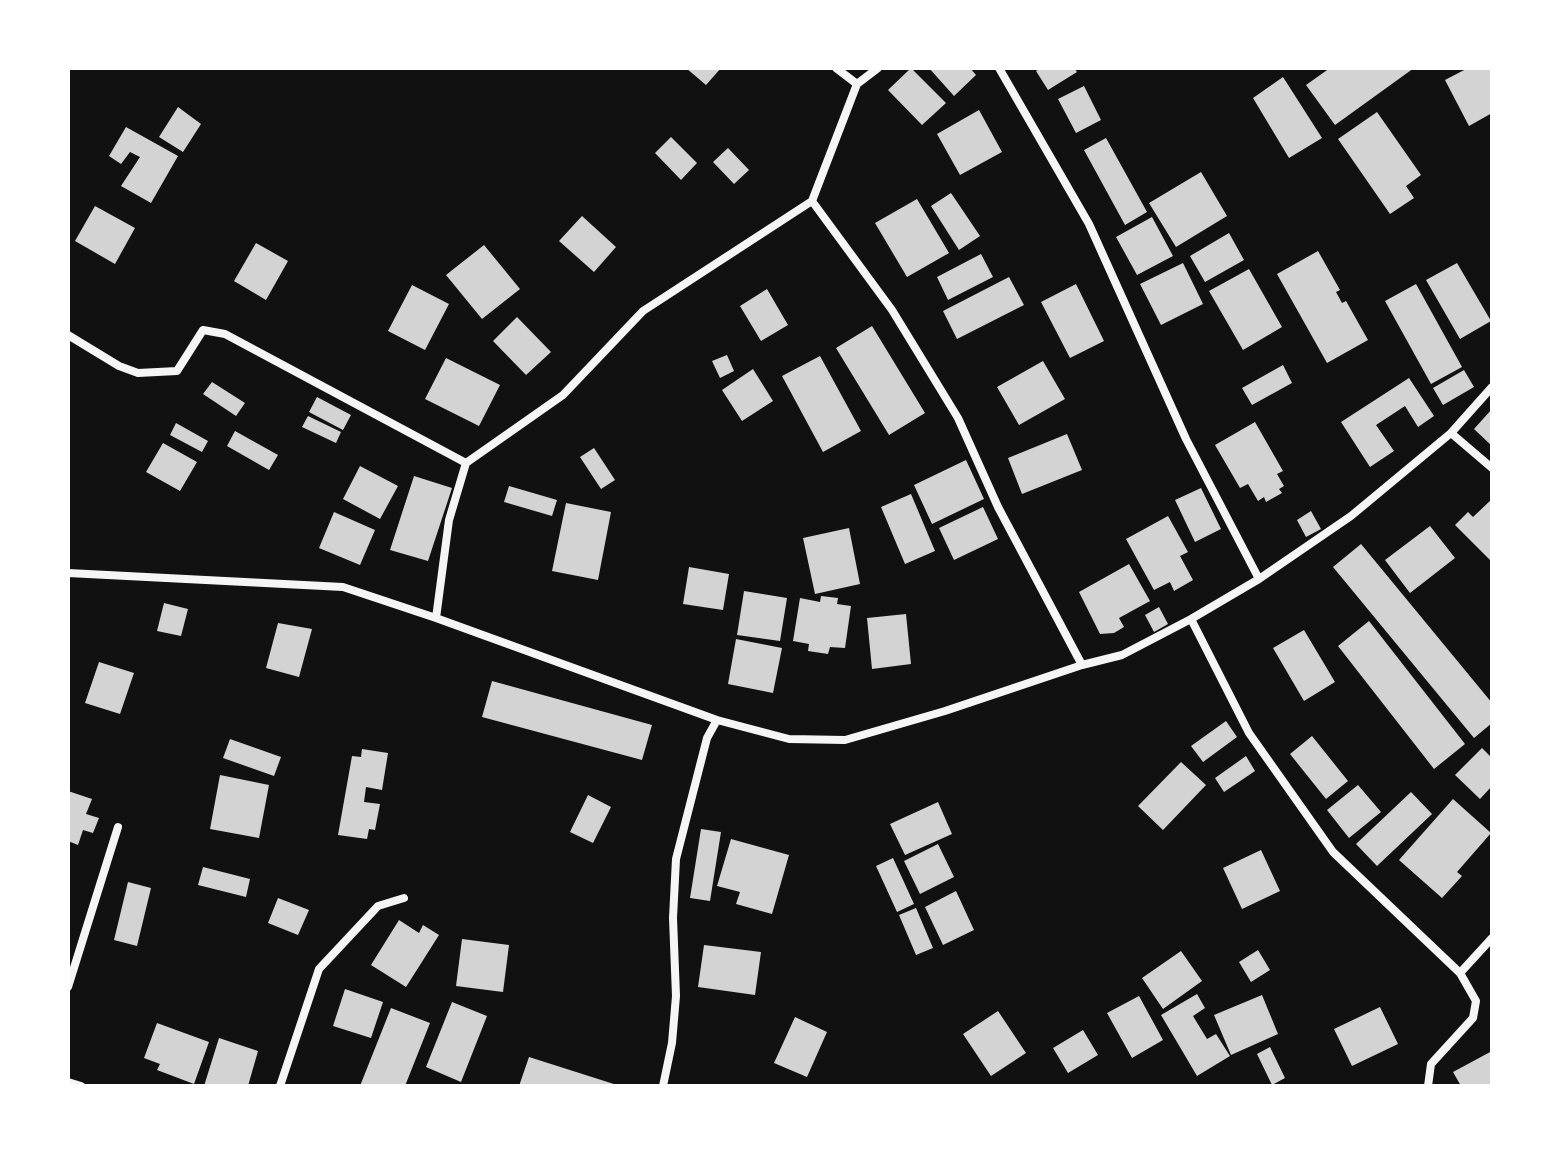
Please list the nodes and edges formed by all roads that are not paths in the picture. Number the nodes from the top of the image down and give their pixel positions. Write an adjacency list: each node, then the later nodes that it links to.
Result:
1 (836, 68): 4 (street)
2 (878, 68): 4 (street)
3 (999, 68): 12 (street)
4 (857, 84): 5 (street)
5 (812, 201): 9 (street); 15 (street)
6 (68, 335): 9 (street)
7 (1492, 387): 8 (street)
8 (1451, 433): 10 (street); 12 (street)
9 (466, 463): 13 (street)
10 (1492, 468)
11 (68, 573): 13 (street)
12 (1259, 579): 14 (street)
13 (436, 618): 16 (street)
14 (1191, 619): 15 (street); 20 (street)
15 (1082, 665): 16 (street)
16 (717, 720): 25 (street)
17 (118, 827): 21 (street)
18 (404, 898): 24 (street)
19 (1492, 938): 20 (street)
20 (1460, 973): 26 (street)
21 (68, 987)
22 (68, 1082): 23 (street)
23 (81, 1086)
24 (280, 1086)
25 (663, 1086)
26 (1428, 1086)

